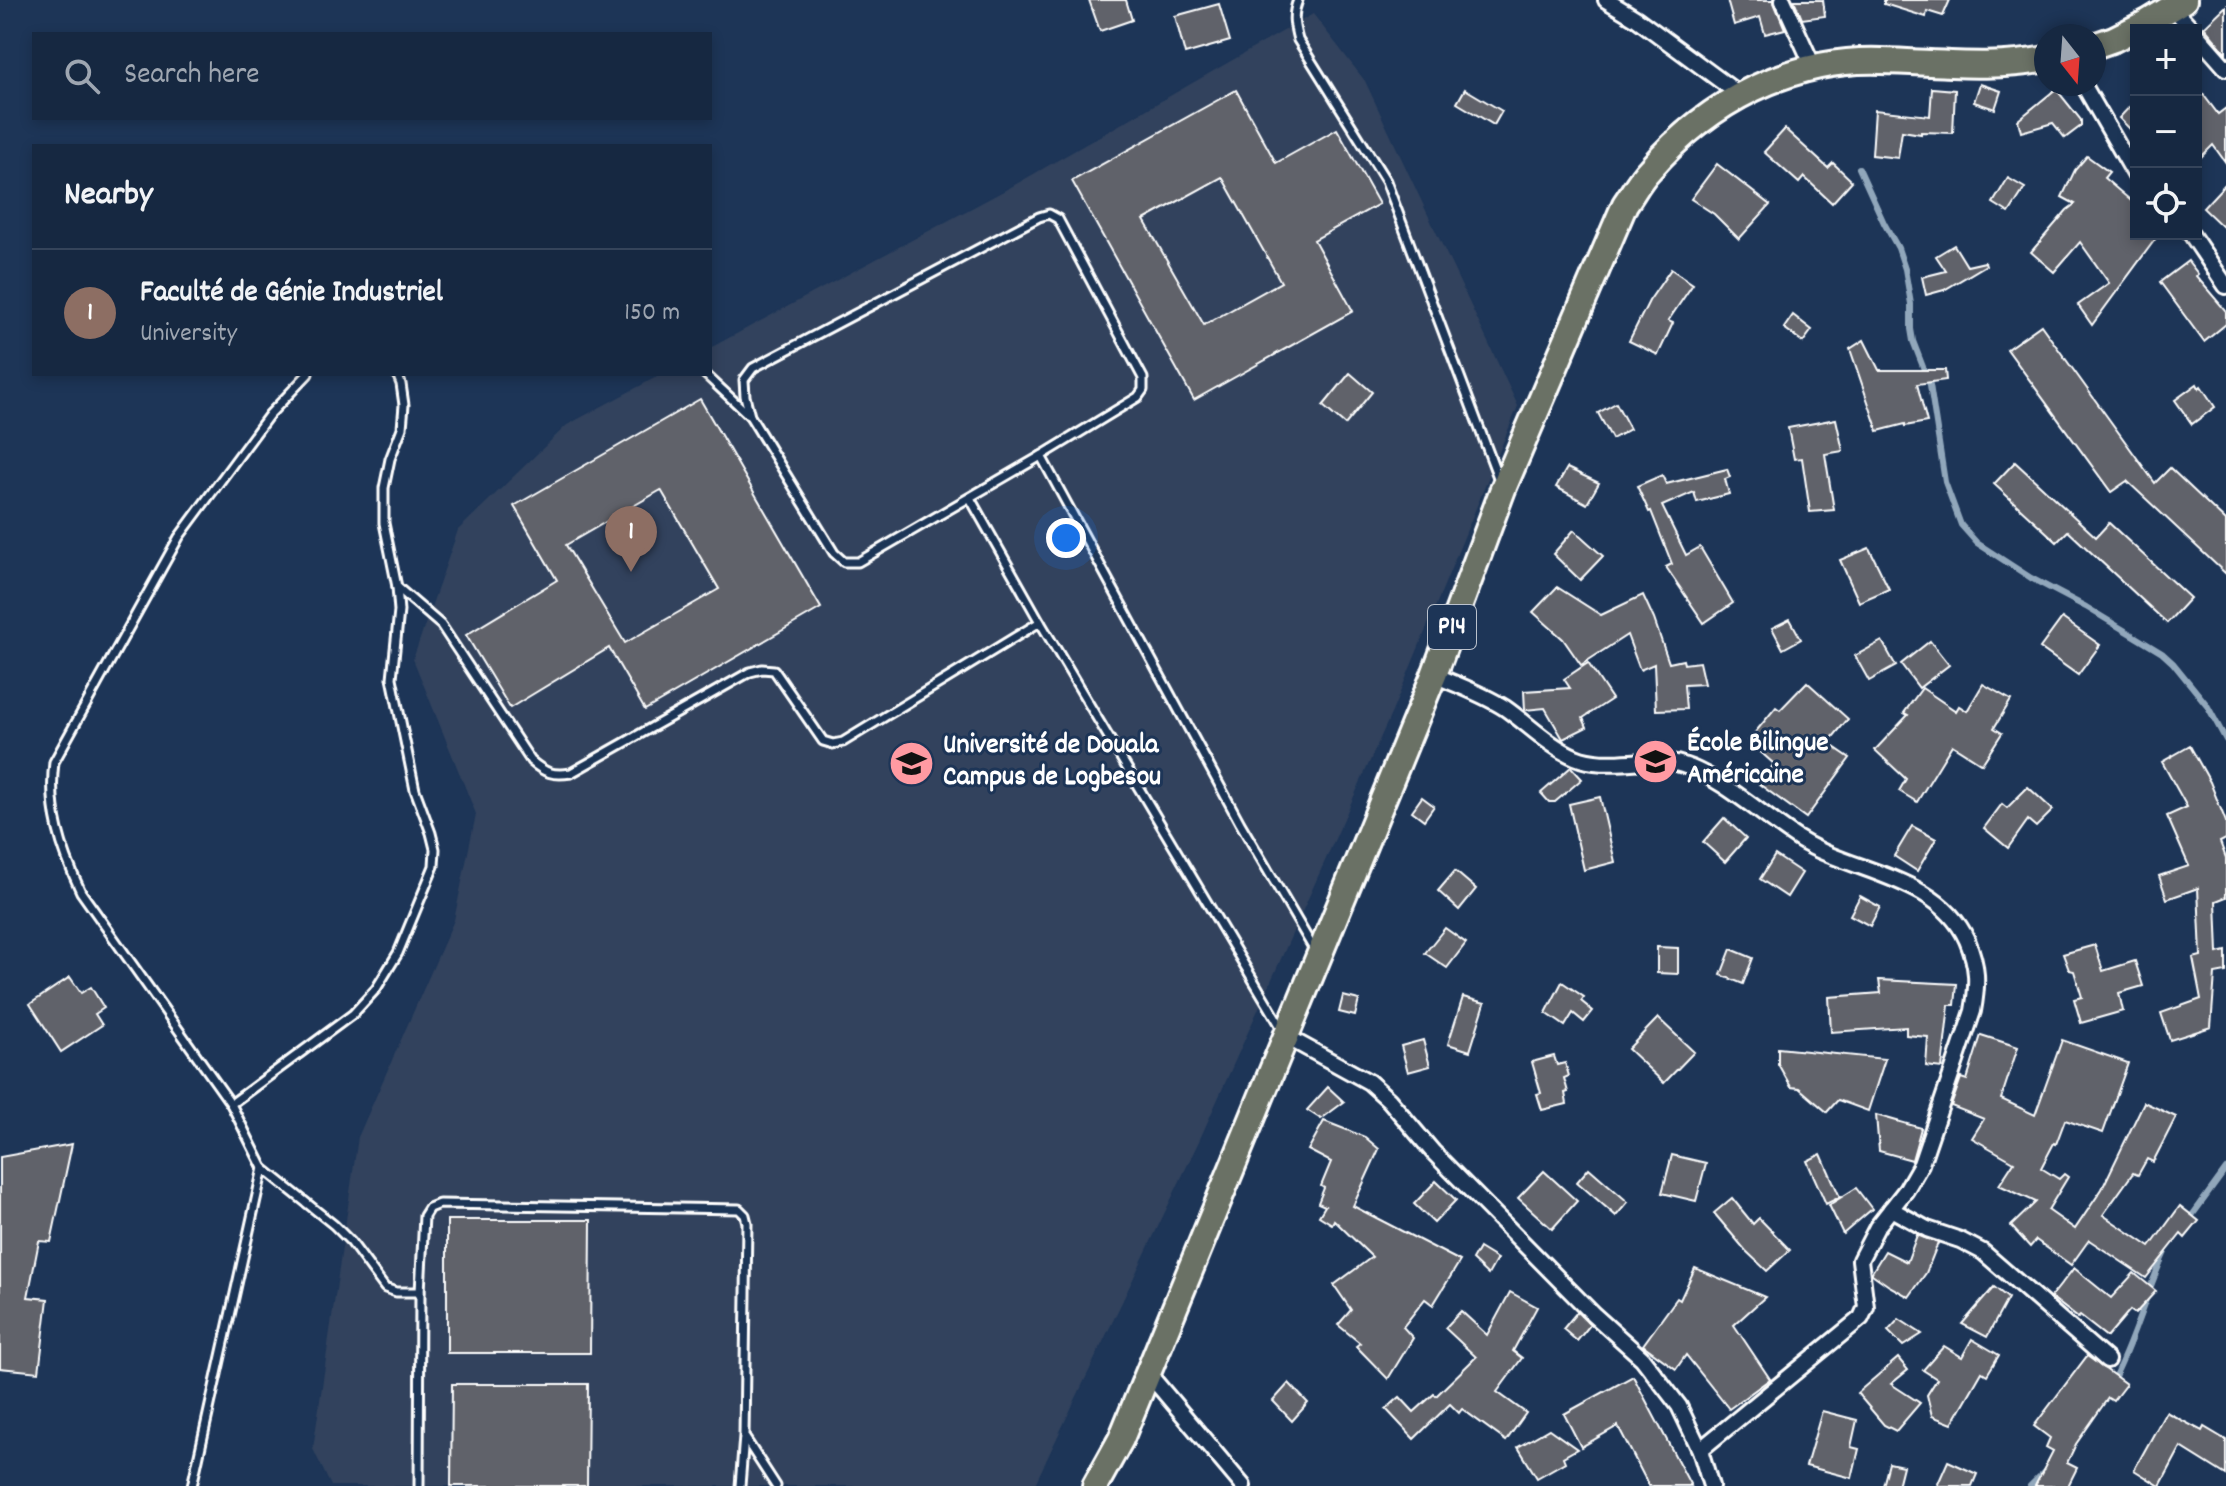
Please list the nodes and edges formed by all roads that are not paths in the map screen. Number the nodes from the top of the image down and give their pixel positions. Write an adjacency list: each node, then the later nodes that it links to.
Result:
1 (1298, 0): 21 (lane)
2 (1606, 0): 11 (street)
3 (1783, 0): 9 (street)
4 (2177, 3): 5 (street); 7 (main road)
5 (2189, 24)
6 (2202, 41): 10 (street)
7 (2106, 42)
8 (2034, 62): 9 (main road, P14)
9 (1813, 66): 11 (main road, P14)
10 (2226, 68)
11 (1740, 95): 21 (main road, P14)
12 (2090, 96): 13 (street)
13 (2131, 168)
14 (2195, 240): 15 (street)
15 (2226, 286)
16 (306, 376): 28 (lane)
17 (398, 376): 23 (lane)
18 (707, 376): 19 (lane)
19 (750, 416): 20 (lane); 22 (lane)
20 (1041, 456): 22 (lane); 26 (lane)
21 (1503, 489): 25 (main road, P14)
22 (970, 498): 24 (lane)
23 (397, 587): 24 (lane); 28 (lane)
24 (1040, 622): 27 (lane)
25 (1434, 675): 26 (main road, P14); 30 (street)
26 (1318, 956): 27 (main road, P14)
27 (1287, 1037): 33 (main road, P14); 35 (street)
28 (231, 1104): 29 (lane)
29 (263, 1168): 31 (lane); 37 (lane)
30 (1891, 1209): 32 (street); 35 (street)
31 (420, 1292): 34 (lane); 38 (lane)
32 (2107, 1360)
33 (1148, 1373): 40 (main road, P14); 41 (street)
34 (744, 1436): 36 (lane); 39 (lane)
35 (1700, 1450): 42 (street)
36 (742, 1485)
37 (192, 1486)
38 (419, 1486)
39 (776, 1486)
40 (1095, 1486)
41 (1243, 1486)
42 (1711, 1486)

